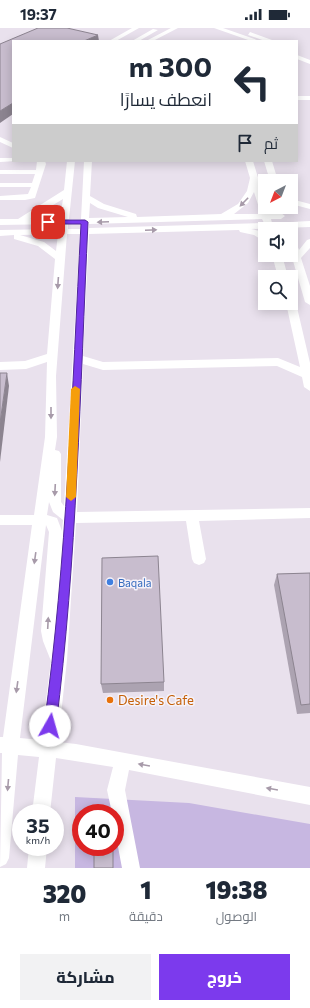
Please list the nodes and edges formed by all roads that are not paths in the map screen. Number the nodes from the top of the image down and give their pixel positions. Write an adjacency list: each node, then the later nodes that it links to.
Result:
1 (136, 28): 6 (street)
2 (160, 28): 7 (street)
3 (175, 28): 8 (street)
4 (217, 28): 9 (street)
5 (232, 28): 10 (street)
6 (114, 40)
7 (137, 40)
8 (151, 40)
9 (254, 40)
10 (267, 40)
11 (298, 51): 13 (street)
12 (298, 57): 14 (street)
13 (310, 57)
14 (310, 62)
15 (298, 98): 16 (street)
16 (310, 98)
17 (1, 140): 18 (street)
18 (12, 146)
19 (12, 147): 20 (street)
20 (0, 148)
21 (0, 160): 22 (street)
22 (12, 160)
23 (42, 162): 29 (street)
24 (71, 162): 34 (street)
25 (88, 162): 35 (street)
26 (248, 162): 31 (street)
27 (268, 162): 30 (street)
28 (0, 172): 29 (street)
29 (40, 172): 33 (street)
30 (272, 174)
31 (253, 176): 39 (street, one-way to 39); 45 (street)
32 (0, 185): 33 (street)
33 (36, 185): 36 (street)
34 (68, 191): 43 (street); 50 (street)
35 (86, 197): 41 (street); 51 (street)
36 (0, 198)
37 (298, 203): 38 (street)
38 (310, 207)
39 (220, 216): 41 (street); 44 (street)
40 (310, 216): 46 (street)
41 (156, 218): 51 (street, one-way to 51)
42 (0, 222): 43 (street)
43 (19, 222): 50 (street)
44 (261, 222)
45 (268, 222)
46 (289, 222)
47 (258, 224): 52 (street)
48 (298, 224): 49 (street)
49 (310, 224)
50 (64, 227): 51 (street); 53 (street); 57 (street)
51 (84, 227): 52 (street, one-way to 52); 63 (street)
52 (214, 228): 54 (street)
53 (0, 234): 57 (street)
54 (258, 235)
55 (310, 242): 56 (street)
56 (298, 256)
57 (60, 258): 62 (street, one-way to 62)
58 (297, 262): 59 (street)
59 (310, 302)
60 (292, 310): 61 (street)
61 (301, 350): 64 (street); 68 (street)
62 (53, 356): 65 (street); 69 (street)
63 (77, 358): 67 (street); 70 (street)
64 (278, 362): 67 (street); 68 (street)
65 (26, 365): 66 (street); 69 (street)
66 (0, 366)
67 (103, 366): 70 (street)
68 (306, 374): 71 (street)
69 (51, 376): 72 (street, one-way to 72)
70 (76, 379): 75 (street)
71 (310, 387)
72 (51, 437): 75 (street, one-way to 75); 76 (street)
73 (310, 513): 74 (street)
74 (192, 516): 75 (street); 78 (street)
75 (70, 518): 79 (street)
76 (41, 519): 77 (street); 79 (street, one-way to 76); 80 (street, one-way to 80)
77 (0, 520)
78 (199, 559)
79 (59, 660): 81 (street)
80 (6, 745): 81 (street); 86 (street, one-way to 86)
81 (48, 749): 82 (street); 84 (street)
82 (123, 762): 83 (street, one-way to 82); 88 (street)
83 (310, 796)
84 (42, 804)
85 (37, 856): 87 (street)
86 (0, 858)
87 (36, 868)
88 (131, 868)

